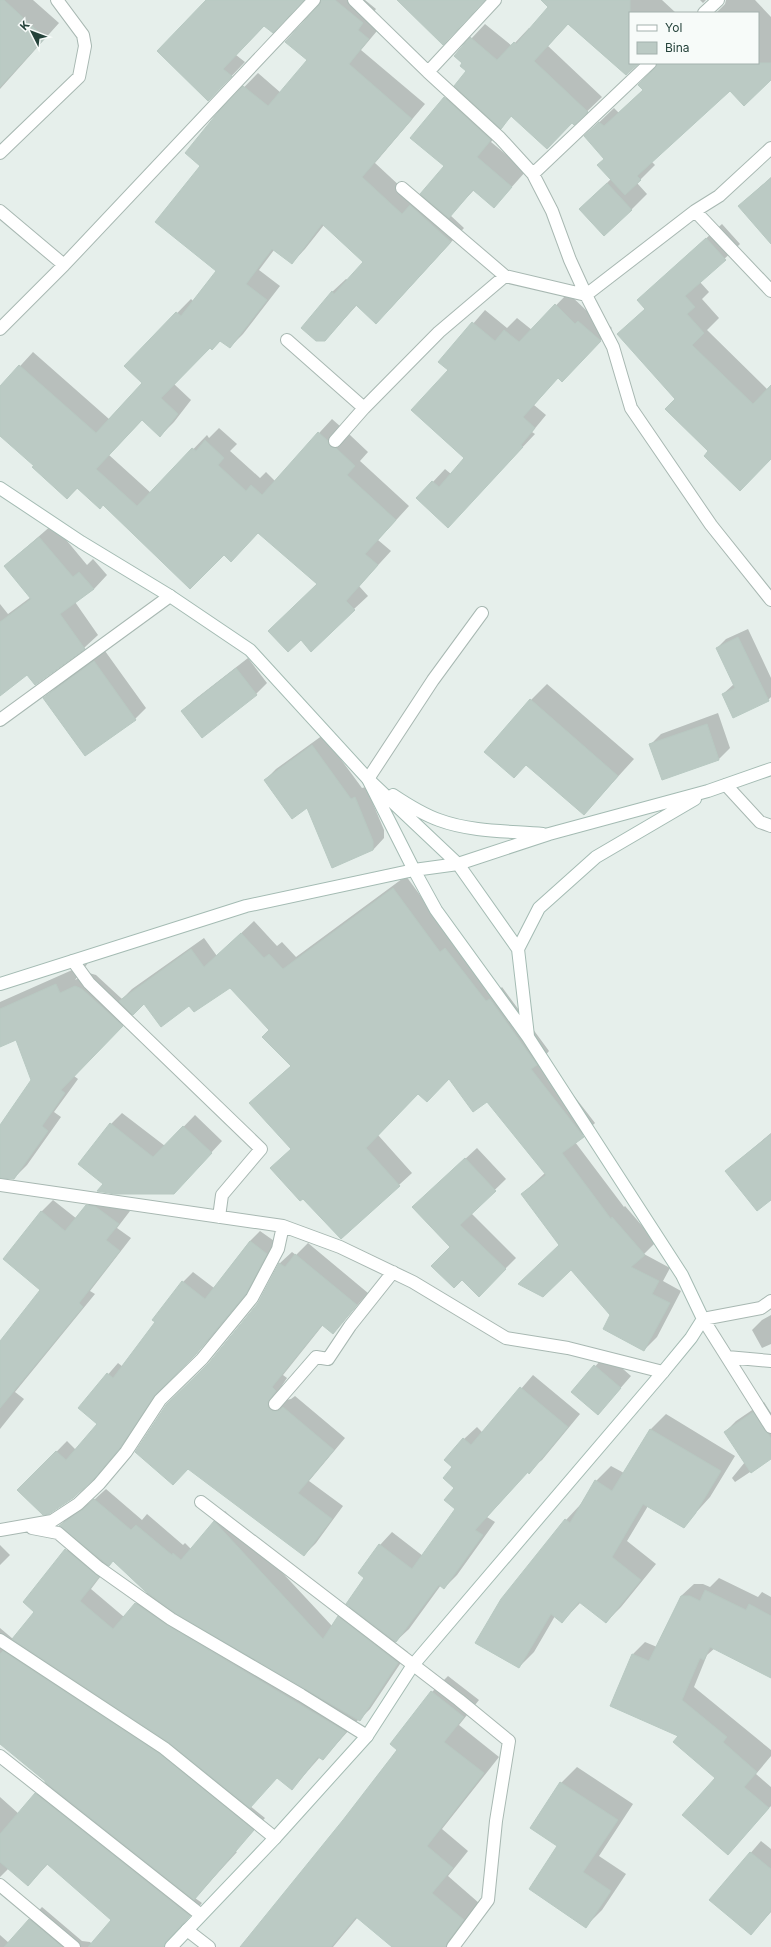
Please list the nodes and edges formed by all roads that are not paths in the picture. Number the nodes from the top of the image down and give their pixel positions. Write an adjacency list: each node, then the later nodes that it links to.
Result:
1 (58, 0): 10 (street)
2 (314, 0): 15 (street)
3 (354, 0): 8 (street)
4 (495, 0): 8 (street)
5 (718, 0): 6 (street)
6 (705, 12)
7 (649, 64): 11 (street)
8 (428, 72): 11 (street)
9 (771, 148): 13 (street)
10 (0, 153)
11 (533, 174): 18 (street)
12 (402, 188): 16 (street)
13 (695, 211): 17 (street); 18 (street)
14 (0, 212): 15 (street)
15 (64, 265): 19 (street)
16 (506, 276): 18 (street); 21 (street)
17 (771, 291)
18 (586, 295): 25 (street)
19 (0, 329)
20 (287, 340): 21 (street)
21 (364, 408): 22 (street)
22 (335, 440)
23 (0, 488): 24 (street)
24 (170, 596): 27 (street); 29 (street)
25 (771, 600)
26 (482, 613): 29 (street)
27 (0, 720)
28 (771, 769): 30 (street)
29 (368, 779): 33 (street); 34 (street); 35 (street)
30 (726, 785): 31 (street); 32 (street)
31 (708, 791): 33 (street); 36 (street)
32 (771, 826)
33 (550, 834): 34 (street)
34 (458, 864): 35 (street); 36 (street)
35 (414, 870): 37 (street); 39 (street)
36 (518, 949): 39 (street)
37 (74, 962): 38 (street); 41 (street)
38 (0, 984)
39 (528, 1037): 45 (street)
40 (0, 1185): 41 (street)
41 (219, 1217): 42 (street)
42 (283, 1226): 43 (street); 52 (street)
43 (393, 1272): 48 (street); 49 (street)
44 (771, 1301): 45 (street)
45 (703, 1319): 46 (street); 48 (street)
46 (727, 1357): 47 (street); 50 (street)
47 (771, 1360)
48 (663, 1372): 55 (street)
49 (275, 1404)
50 (771, 1427)
51 (201, 1502): 55 (street)
52 (25, 1527): 53 (street); 56 (street)
53 (0, 1530)
54 (0, 1640): 58 (street)
55 (414, 1665): 56 (street); 65 (street)
56 (367, 1736): 58 (street)
57 (0, 1756): 60 (street)
58 (275, 1838): 60 (street)
59 (0, 1885): 62 (street)
60 (201, 1915): 61 (street)
61 (188, 1930): 63 (street); 64 (street)
62 (74, 1947)
63 (171, 1947)
64 (209, 1947)
65 (453, 1947)

